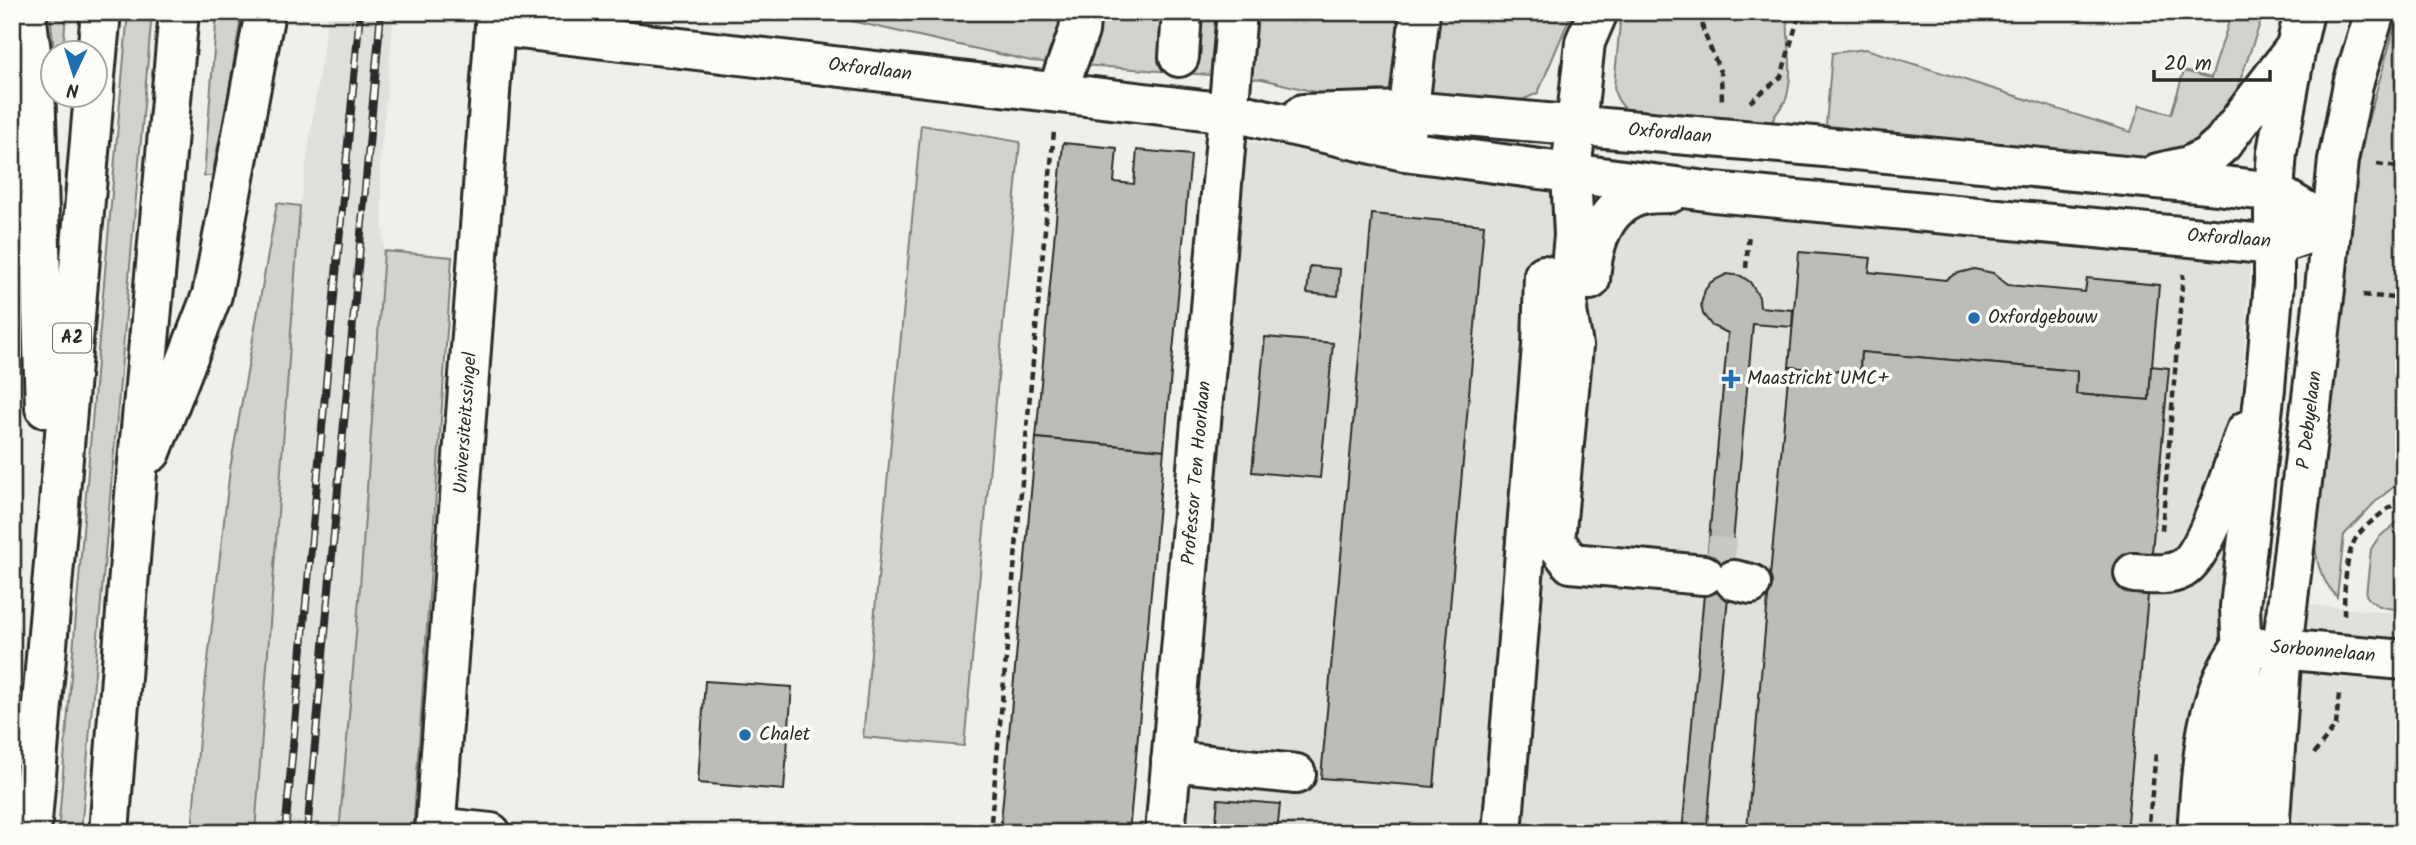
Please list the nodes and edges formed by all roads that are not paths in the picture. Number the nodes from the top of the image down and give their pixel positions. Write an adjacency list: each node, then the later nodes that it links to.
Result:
1 (26, 12): 32 (main road, A2)
2 (101, 12): 13 (main road)
3 (179, 12): 29 (main road)
4 (265, 12): 29 (main road)
5 (1081, 12): 15 (main road)
6 (1182, 12): 14 (main road)
7 (1237, 12): 18 (main road, Professor Ten Hoorlaan)
8 (1420, 12): 17 (main road)
9 (1598, 12): 19 (main road)
10 (2375, 12): 25 (main road, P Debyelaan)
11 (495, 19): 15 (main road, Oxfordlaan); 38 (main road, Universiteitssingel)
12 (2300, 30): 22 (main road); 24 (main road)
13 (99, 38)
14 (1179, 57)
15 (1058, 92): 18 (main road, Oxfordlaan)
16 (93, 108): 32 (main road, A2)
17 (1408, 111): 18 (main road, Oxfordlaan); 19 (main road, Oxfordlaan); 20 (main road)
18 (1237, 114): 20 (main road, Oxfordlaan); 36 (main road, Professor Ten Hoorlaan)
19 (1575, 126): 21 (main road); 22 (main road, Oxfordlaan)
20 (1404, 151): 21 (main road, Oxfordlaan)
21 (1571, 172): 23 (main road, Oxfordlaan); 27 (main road); 43 (main road)
22 (2138, 176): 24 (main road, Oxfordlaan)
23 (1714, 192): 26 (main road, Oxfordlaan); 27 (main road)
24 (2274, 192): 25 (main road, Oxfordlaan); 26 (main road)
25 (2331, 226): 26 (main road, Oxfordlaan); 34 (main road, P Debyelaan)
26 (2275, 245): 28 (main road)
27 (1573, 346): 30 (main road)
28 (2265, 388): 31 (main road); 33 (main road)
29 (135, 495): 40 (main road)
30 (1724, 574)
31 (2146, 574)
32 (51, 582): 39 (main road, A2)
33 (2242, 645): 34 (main road, Sorbonnelaan); 44 (main road); 45 (main road)
34 (2282, 649): 35 (main road, Sorbonnelaan); 46 (main road, P Debyelaan)
35 (2404, 660)
36 (1171, 761): 37 (main road); 42 (main road, Professor Ten Hoorlaan)
37 (1296, 774)
38 (435, 830): 41 (main road)
39 (31, 833)
40 (109, 833)
41 (491, 833)
42 (1165, 833)
43 (1502, 833)
44 (2197, 833)
45 (2234, 833)
46 (2269, 833)

